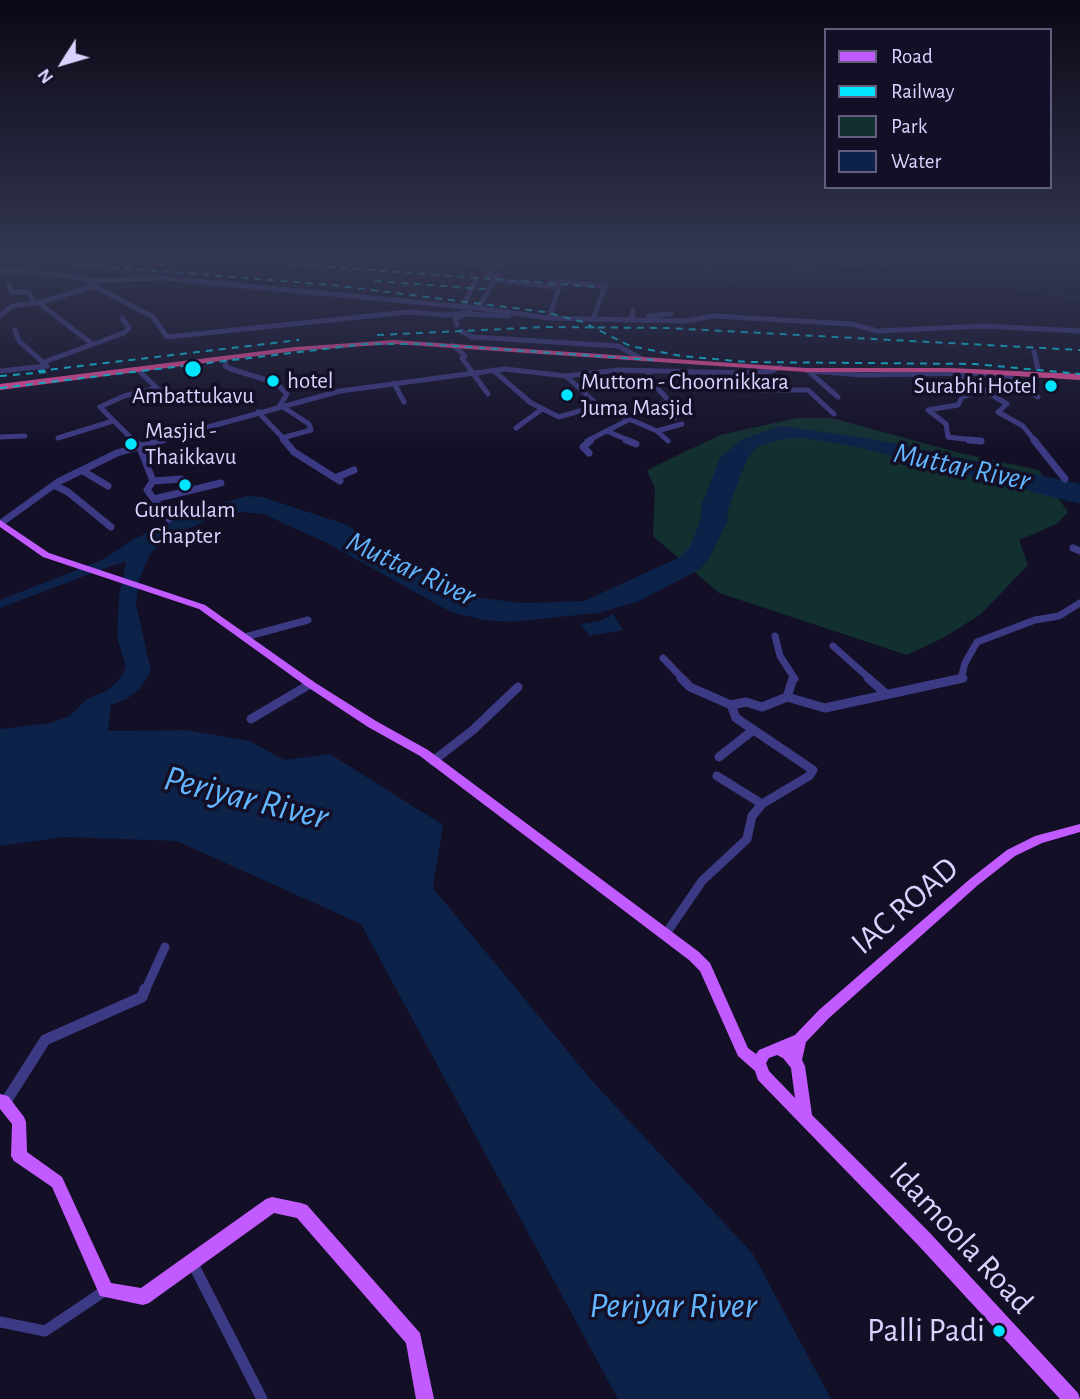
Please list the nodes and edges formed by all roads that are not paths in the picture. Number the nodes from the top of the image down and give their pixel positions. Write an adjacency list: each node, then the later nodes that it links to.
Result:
1 (66, 324): 9 (street)
2 (127, 324): 9 (street)
3 (158, 324): 4 (street)
4 (290, 324)
5 (457, 324): 12 (street)
6 (852, 324): 8 (street)
7 (15, 330): 14 (street)
8 (1080, 331)
9 (91, 343): 14 (street)
10 (453, 345): 12 (highway); 13 (highway); 22 (street)
11 (1034, 352): 16 (street)
12 (640, 356): 15 (highway); 16 (highway); 30 (highway)
13 (226, 358): 17 (highway); 39 (street)
14 (44, 362): 19 (street)
15 (777, 368): 21 (street); 23 (street); 26 (highway)
16 (1038, 369): 27 (highway)
17 (138, 370): 30 (highway); 31 (street)
18 (494, 370): 22 (street); 28 (street); 40 (street)
19 (0, 371)
20 (648, 371): 25 (street); 28 (street); 44 (street)
21 (808, 371): 24 (street); 35 (street)
22 (471, 373): 29 (street); 34 (street)
23 (744, 373): 25 (street); 43 (street)
24 (957, 373): 26 (street); 33 (street)
25 (718, 374): 32 (street)
26 (1008, 374): 27 (highway); 36 (street)
27 (1080, 374)
28 (566, 376): 45 (street)
29 (394, 383): 38 (street); 39 (street)
30 (0, 386)
31 (157, 388): 37 (street); 46 (street)
32 (728, 388)
33 (985, 390): 56 (street); 63 (street)
34 (488, 394)
35 (838, 397)
36 (1038, 397)
37 (171, 400)
38 (404, 402)
39 (280, 405): 42 (street); 54 (street)
40 (542, 409): 41 (street); 48 (street)
41 (583, 410)
42 (258, 412): 54 (street); 58 (street)
43 (834, 414)
44 (675, 418)
45 (628, 420): 49 (street); 50 (street)
46 (113, 421): 53 (street); 58 (street)
47 (682, 424): 49 (street)
48 (516, 428)
49 (657, 431): 55 (street)
50 (609, 432): 57 (street); 59 (street)
51 (25, 436): 52 (street)
52 (0, 437)
53 (58, 438)
54 (282, 438): 60 (street)
55 (668, 441)
56 (981, 441)
57 (636, 444)
58 (139, 445): 61 (street); 64 (street)
59 (589, 453)
60 (354, 470)
61 (83, 471): 66 (street); 67 (street)
62 (181, 479): 64 (street)
63 (1065, 479)
64 (153, 481): 68 (street)
65 (221, 482): 68 (street)
66 (54, 485): 70 (street); 71 (street)
67 (108, 486)
68 (154, 499): 69 (street)
69 (169, 519)
70 (1, 523): 75 (main road)
71 (111, 527)
72 (1080, 603): 80 (street)
73 (308, 620): 75 (street)
74 (775, 636): 81 (street)
75 (245, 637): 78 (main road)
76 (833, 646): 80 (street)
77 (663, 658): 82 (street)
78 (310, 684): 83 (street); 86 (main road)
79 (518, 687): 86 (street)
80 (885, 693): 81 (street)
81 (787, 697): 82 (street)
82 (730, 705): 84 (street)
83 (251, 719)
84 (752, 731): 85 (street); 88 (street)
85 (719, 757)
86 (433, 761): 90 (main road)
87 (718, 776): 88 (street)
88 (762, 804): 90 (street)
89 (1080, 828): 92 (main road, IAC ROAD)
90 (665, 935): 94 (main road)
91 (165, 947): 97 (street)
92 (800, 1039): 93 (main road); 95 (main road)
93 (777, 1049): 94 (main road); 95 (main road)
94 (760, 1066): 96 (main road)
95 (796, 1068): 96 (main road); 98 (main road)
96 (772, 1082): 98 (main road, Idamoola Road)
97 (2, 1102): 100 (main road)
98 (805, 1118): 104 (main road, Idamoola Road)
99 (192, 1262): 100 (main road); 102 (street); 103 (main road)
100 (106, 1290): 101 (street)
101 (0, 1322)
102 (262, 1399)
103 (425, 1399)
104 (1072, 1399)

